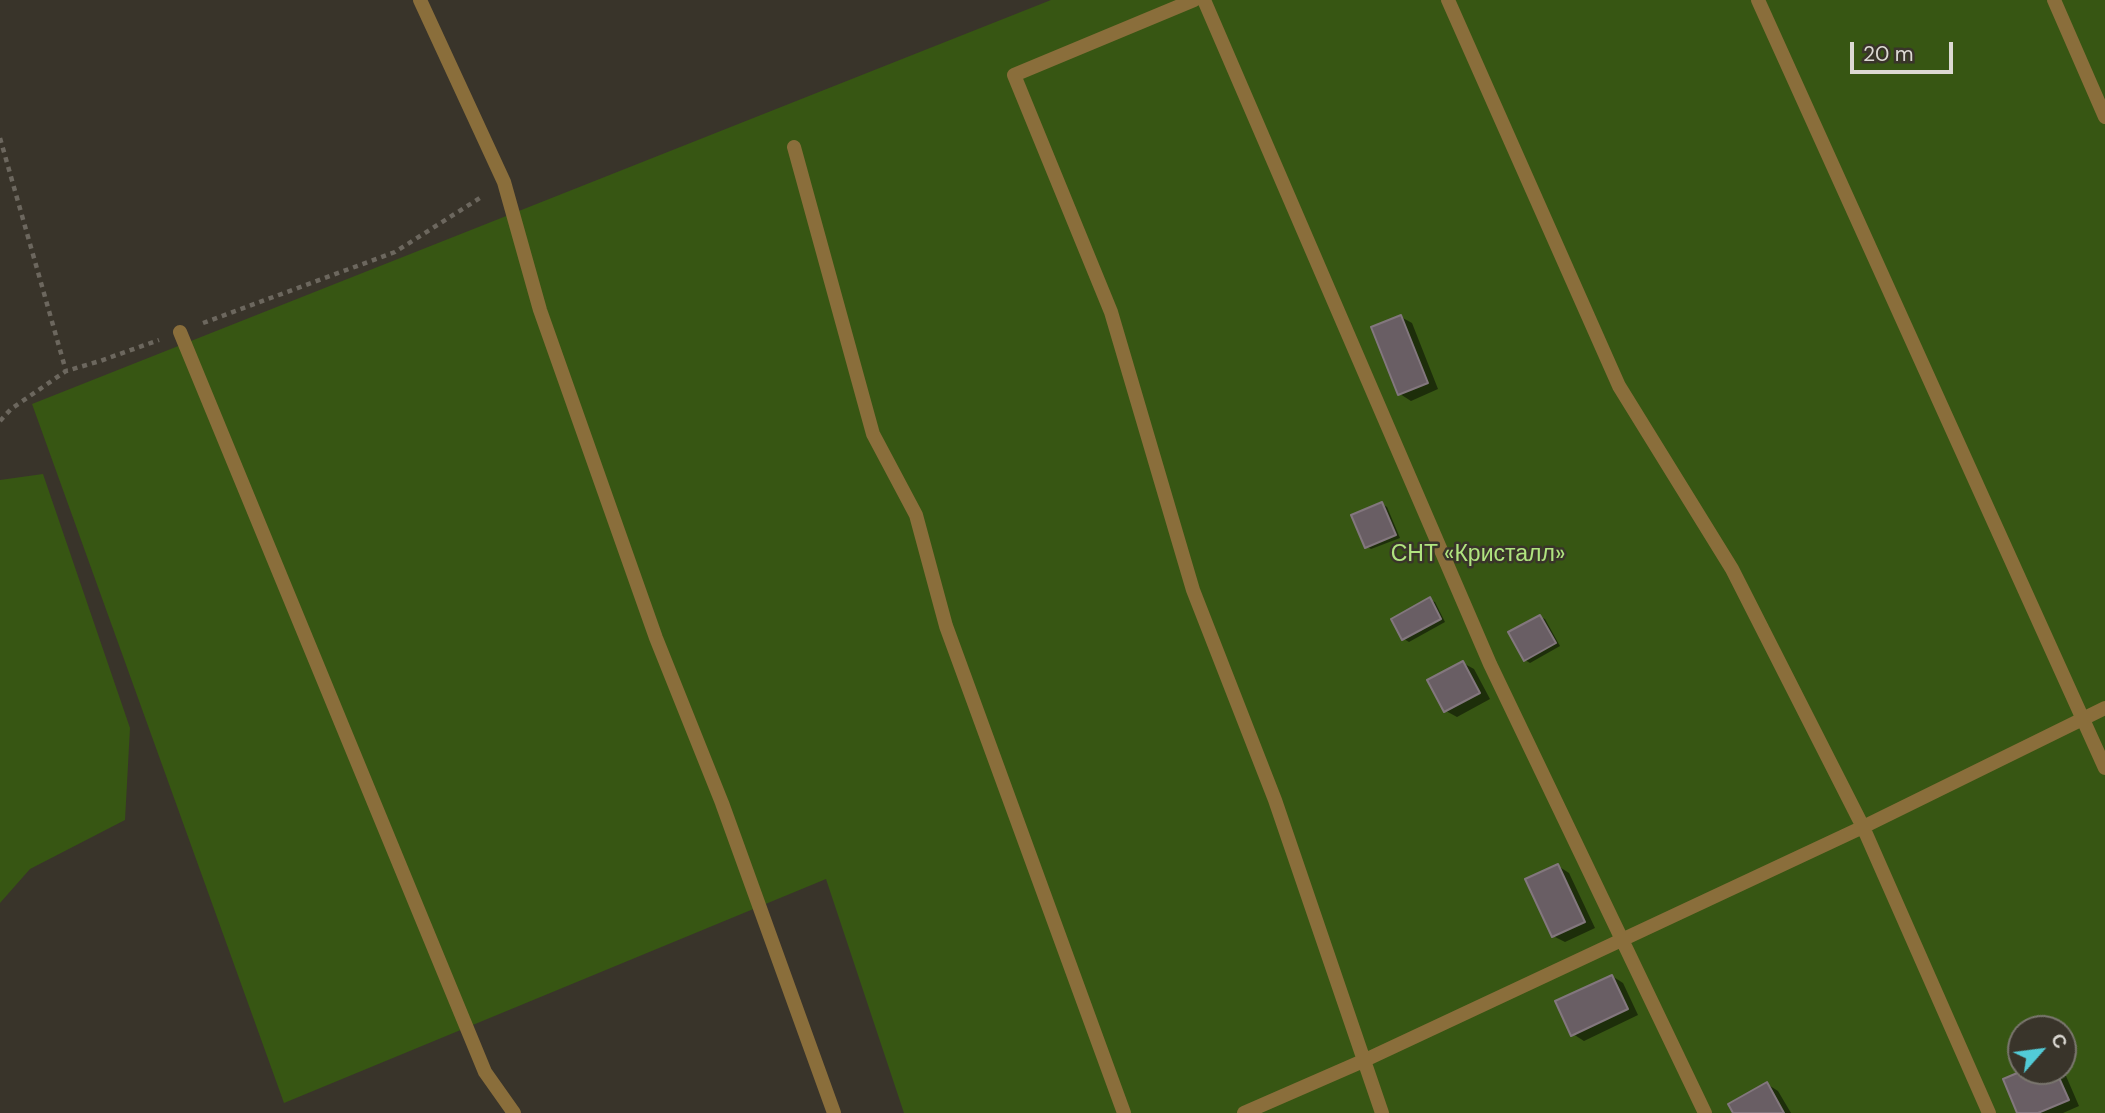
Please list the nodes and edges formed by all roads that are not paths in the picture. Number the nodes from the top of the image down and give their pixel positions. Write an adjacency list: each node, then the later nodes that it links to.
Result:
1 (420, 0): 17 (street)
2 (1194, 0): 15 (street)
3 (1204, 0): 14 (street)
4 (1448, 0): 13 (street)
5 (1758, 0): 11 (street)
6 (2054, 0): 7 (street)
7 (2105, 117)
8 (794, 147): 18 (street)
9 (180, 332): 16 (street)
10 (2105, 708): 11 (street)
11 (2081, 719): 12 (street); 13 (street)
12 (2105, 768)
13 (1863, 827): 14 (street); 22 (street)
14 (1623, 939): 15 (street); 21 (street)
15 (1363, 1061): 19 (street); 20 (street)
16 (514, 1113)
17 (834, 1113)
18 (1124, 1113)
19 (1244, 1113)
20 (1382, 1113)
21 (1705, 1113)
22 (1989, 1113)

